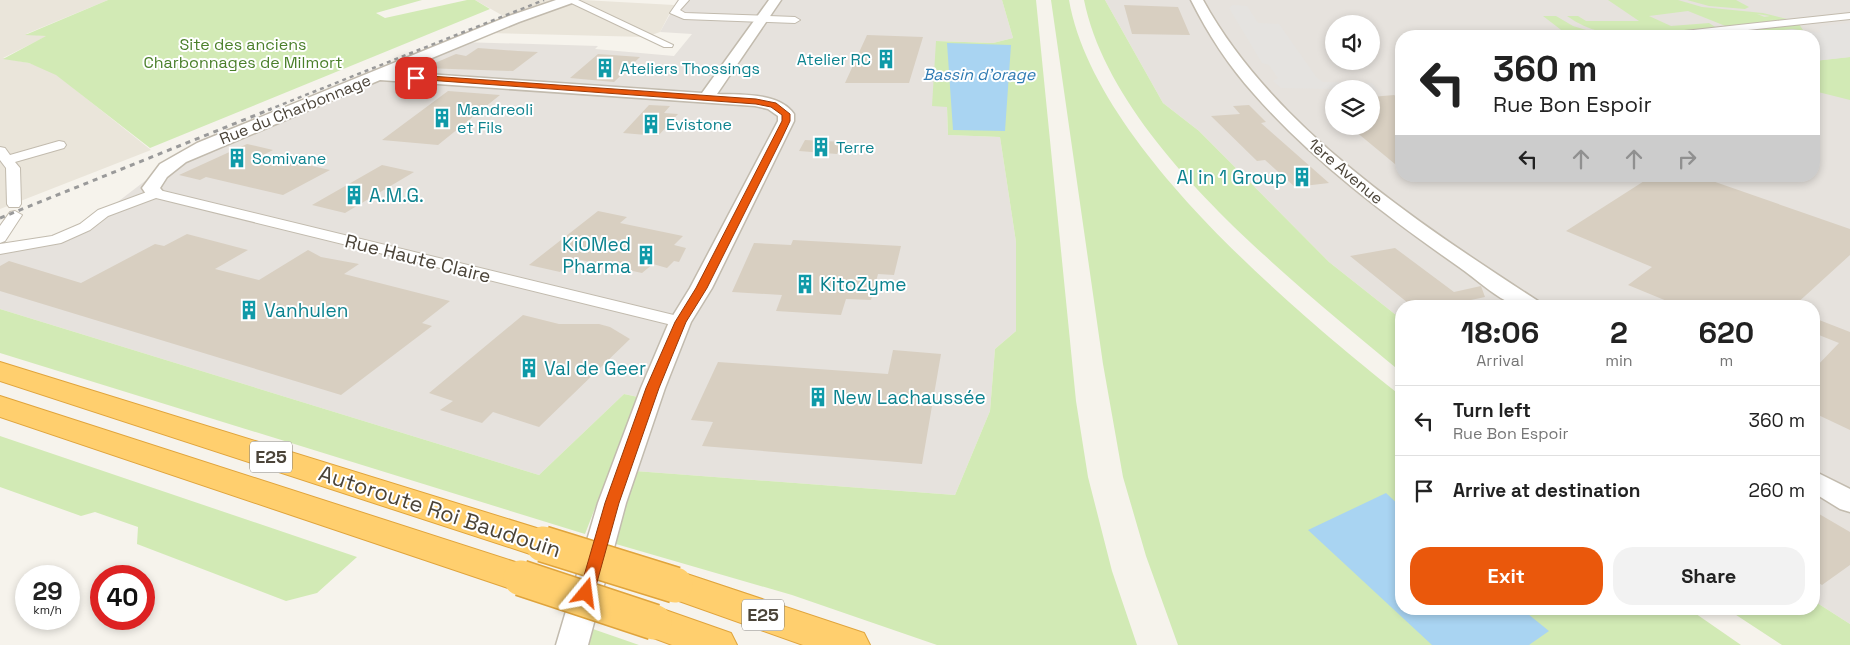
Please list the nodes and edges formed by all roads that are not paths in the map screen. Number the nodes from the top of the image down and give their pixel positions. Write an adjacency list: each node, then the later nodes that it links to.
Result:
1 (569, 0): 9 (street); 10 (street, Rue du Charbonnage)
2 (684, 0): 6 (street)
3 (775, 0): 6 (street)
4 (1197, 0): 17 (street, 1ère Avenue)
5 (1850, 16): 8 (street)
6 (761, 19): 7 (street); 11 (street)
7 (795, 20)
8 (1721, 30)
9 (668, 45)
10 (378, 75): 11 (street); 14 (street, Rue du Charbonnage)
11 (706, 98): 18 (street)
12 (59, 145): 13 (street)
13 (4, 155): 15 (street)
14 (155, 193): 16 (street); 18 (street, Rue Haute Claire)
15 (0, 238)
16 (0, 249)
17 (1521, 300)
18 (680, 322): 23 (street)
19 (0, 371): 25 (highway, Autoroute Roi Baudouin / E25, bridge)
20 (0, 406): 24 (highway, Autoroute Roi Baudouin / E25, bridge)
21 (1820, 484): 22 (street)
22 (1850, 502)
23 (572, 645)
24 (718, 645)
25 (850, 645)

